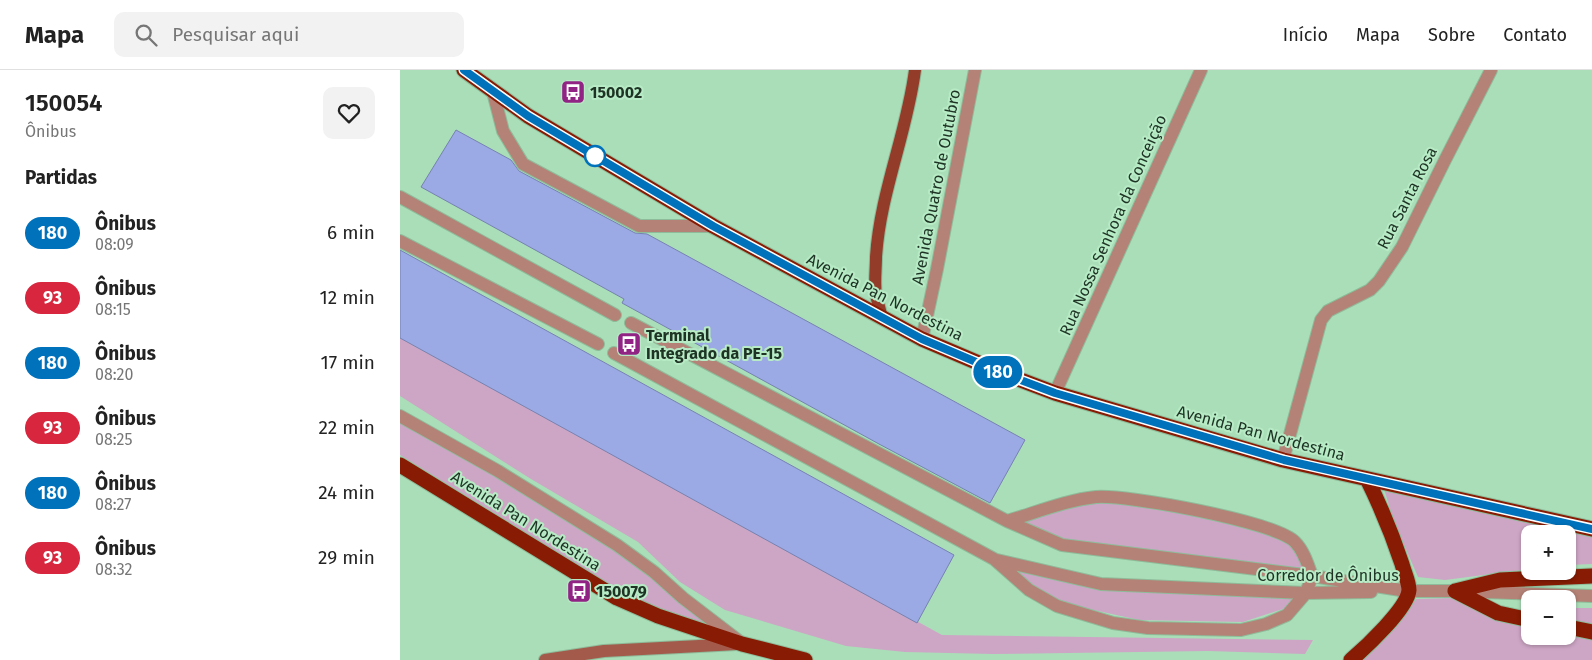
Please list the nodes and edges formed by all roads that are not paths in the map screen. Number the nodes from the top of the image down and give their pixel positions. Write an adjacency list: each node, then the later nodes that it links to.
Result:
1 (464, 70): 6 (highway, Avenida Pan Nordestina)
2 (915, 70): 11 (main road)
3 (975, 70): 13 (street, Avenida Quatro de Outubro)
4 (1200, 70): 16 (street, Rua Nossa Senhora da Conceição)
5 (1491, 70): 18 (street, Rua Santa Rosa)
6 (493, 92): 8 (highway, Avenida Pan Nordestina); 8 (street)
7 (400, 197): 10 (street)
8 (713, 226): 11 (highway, Avenida Pan Nordestina)
9 (400, 241): 14 (street)
10 (615, 315)
11 (882, 318): 13 (highway, Avenida Pan Nordestina)
12 (630, 323): 21 (street)
13 (922, 339): 16 (highway, Avenida Pan Nordestina)
14 (598, 344)
15 (614, 353): 23 (street)
16 (1055, 393): 18 (highway, Avenida Pan Nordestina)
17 (400, 416): 33 (street)
18 (1284, 460): 20 (highway, Avenida Pan Nordestina)
19 (400, 465): 33 (highway, Avenida Pan Nordestina)
20 (1367, 479): 22 (highway, Avenida Pan Nordestina); 26 (highway)
21 (1007, 521): 24 (street, Corredor de Ônibus); 24 (street)
22 (1592, 529)
23 (994, 559): 28 (street, Corredor de Ônibus); 28 (street)
24 (1312, 576): 26 (street, Corredor de Ônibus); 28 (street)
25 (1592, 576): 27 (highway)
26 (1408, 591): 27 (street); 28 (street, Corredor de Ônibus); 36 (highway)
27 (1455, 591): 29 (street); 30 (highway)
28 (1306, 593)
29 (1592, 596)
30 (1521, 618)
31 (1576, 629): 32 (highway)
32 (1592, 632)
33 (742, 644): 34 (main road); 35 (highway, Avenida Pan Nordestina)
34 (545, 660)
35 (806, 660)
36 (1351, 660)

